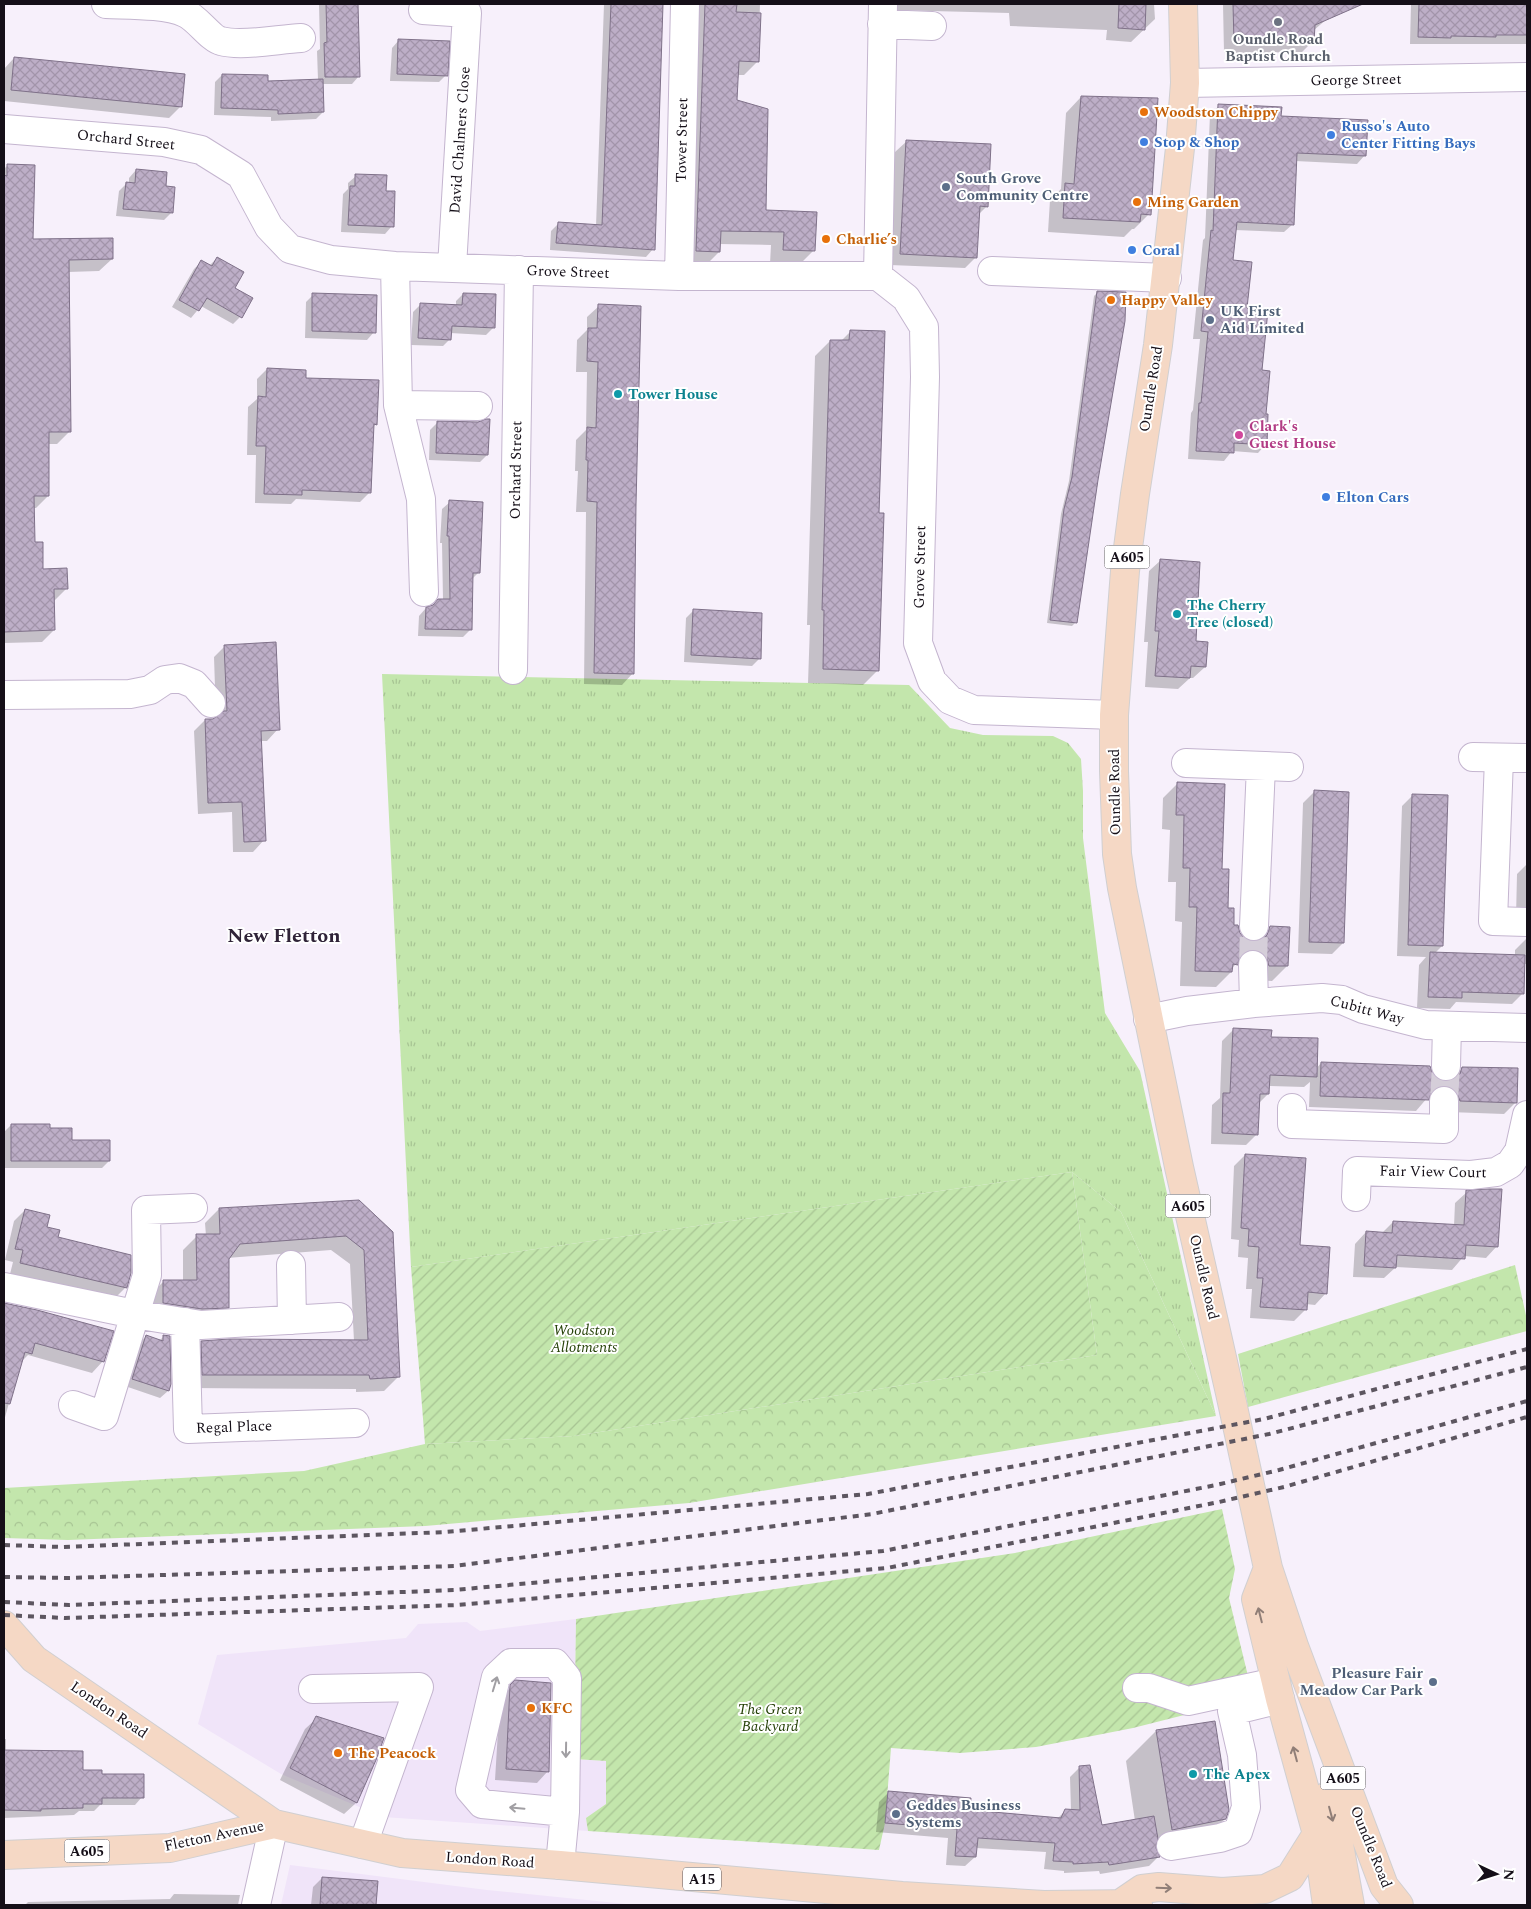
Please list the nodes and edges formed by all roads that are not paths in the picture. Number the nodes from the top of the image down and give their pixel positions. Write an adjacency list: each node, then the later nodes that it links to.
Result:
1 (106, 4): 8 (street)
2 (685, 4): 17 (street, Tower Street)
3 (1183, 4): 10 (main road, Oundle Road / A605)
4 (468, 8): 5 (street, David Chalmers Close); 14 (street, David Chalmers Close)
5 (423, 10)
6 (882, 14): 7 (street); 18 (street)
7 (932, 26)
8 (301, 38)
9 (1527, 77): 10 (street, George Street)
10 (1184, 83): 19 (main road, Oundle Road / A605)
11 (4, 129): 12 (street, Orchard Street)
12 (270, 227): 13 (street, Grove Street)
13 (394, 266): 14 (street, Grove Street); 20 (street)
14 (452, 266): 15 (street, Grove Street)
15 (519, 270): 17 (street, Grove Street); 23 (street, Orchard Street)
16 (992, 271): 19 (street)
17 (679, 276): 18 (street, Grove Street)
18 (878, 276): 26 (street, Grove Street)
19 (1166, 278): 26 (main road, Oundle Road / A605)
20 (398, 405): 21 (street); 22 (street)
21 (478, 406)
22 (424, 592)
23 (512, 670)
24 (4, 695): 25 (street)
25 (211, 703)
26 (1114, 715): 35 (main road, Oundle Road / A605)
27 (1527, 758): 31 (street)
28 (1186, 762): 29 (street)
29 (1261, 766): 30 (street); 32 (street)
30 (1289, 767)
31 (1526, 922)
32 (1254, 926)
33 (1253, 965): 34 (street)
34 (1254, 1003): 35 (street, Cubitt Way); 36 (street, Cubitt Way)
35 (1148, 1019): 52 (main road, Oundle Road / A605)
36 (1447, 1026): 37 (street, Cubitt Way); 38 (street)
37 (1527, 1028)
38 (1446, 1066)
39 (1444, 1101): 40 (street)
40 (1292, 1108)
41 (1527, 1115): 42 (street, Fair View Court)
42 (1356, 1197)
43 (193, 1208): 46 (street)
44 (291, 1265): 48 (street)
45 (4, 1287): 46 (street)
46 (134, 1314): 49 (street); 50 (street)
47 (339, 1317): 48 (street)
48 (292, 1320): 49 (street)
49 (185, 1322): 51 (street, Regal Place)
50 (73, 1405)
51 (355, 1424)
52 (1268, 1568): 54 (main road, Oundle Road / A605); 57 (main road, A605, one-way to 52)
53 (4, 1625): 59 (main road, London Road)
54 (1294, 1646): 71 (main road, Oundle Road / A605, one-way to 71); 72 (main road, Oundle Road / A605)
55 (1137, 1688): 57 (street)
56 (313, 1689): 61 (street)
57 (1278, 1691): 60 (main road, A605, one-way to 57); 62 (street)
58 (565, 1812): 58 (street, one-way to 58); 64 (street)
59 (274, 1824): 61 (main road, London Road / A15); 63 (main road, Fletton Avenue / A605); 67 (street)
60 (1317, 1834): 66 (main road, one-way to 60); 70 (main road, A605)
61 (363, 1844): 64 (main road, London Road / A15)
62 (1171, 1846)
63 (4, 1855)
64 (560, 1865): 65 (main road, London Road / A15)
65 (849, 1898): 68 (main road, London Road / A15)
66 (1120, 1904): 68 (main road); 69 (main road)
67 (256, 1905)
68 (1043, 1905)
69 (1149, 1905)
70 (1327, 1905)
71 (1350, 1905)
72 (1398, 1905)

